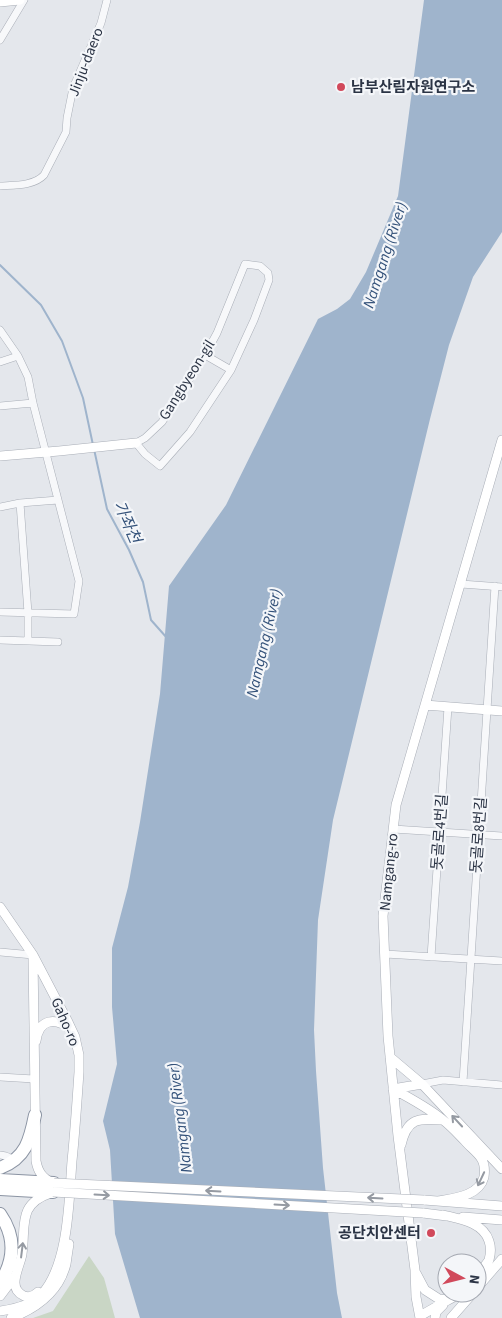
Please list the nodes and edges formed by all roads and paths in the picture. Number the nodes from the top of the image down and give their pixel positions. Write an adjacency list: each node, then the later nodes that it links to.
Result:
1 (22, 0): 3 (street); 4 (street)
2 (107, 0): 5 (street, Jinju-daero)
3 (0, 2)
4 (0, 40)
5 (0, 186)
6 (0, 330): 8 (street)
7 (205, 355): 10 (street); 10 (street, Gangbyeon-gil); 14 (street, Gangbyeon-gil)
8 (18, 356): 9 (street); 11 (street)
9 (0, 362)
10 (231, 370): 14 (street)
11 (33, 402): 12 (street); 15 (street)
12 (0, 406)
13 (502, 440): 17 (street, Namgang-ro)
14 (136, 443): 15 (street)
15 (46, 452): 16 (street); 18 (street)
16 (0, 456)
17 (499, 461): 21 (street, Namgang-ro)
18 (58, 500): 19 (street); 24 (street)
19 (20, 503): 20 (street); 24 (street)
20 (0, 507)
21 (461, 584): 22 (street); 28 (street, Namgang-ro)
22 (498, 586): 30 (street, 돗골로8번길)
23 (0, 612): 24 (street)
24 (28, 613): 26 (street)
25 (0, 640): 26 (street)
26 (28, 641): 27 (street)
27 (58, 642)
28 (425, 705): 29 (street); 32 (street, Namgang-ro)
29 (448, 707): 30 (street); 33 (street, 돗골로4번길)
30 (487, 710): 31 (street); 34 (street, 돗골로8번길)
31 (502, 711)
32 (394, 829): 33 (street); 38 (street, Namgang-ro)
33 (440, 832): 34 (street); 40 (street, 돗골로4번길)
34 (479, 834): 35 (street); 41 (street, 돗골로8번길)
35 (502, 836)
36 (0, 907): 39 (street, Gaho-ro)
37 (0, 952): 39 (street)
38 (385, 954): 40 (street); 44 (street, Namgang-ro)
39 (33, 955): 43 (street, Gaho-ro); 45 (street)
40 (431, 957): 41 (street)
41 (471, 959): 42 (street); 48 (street, 돗골로8번길)
42 (502, 961)
43 (72, 1031): 45 (street); 64 (street, Gaho-ro)
44 (390, 1056): 49 (street); 51 (street, Namgang-ro)
45 (34, 1063): 47 (street)
46 (0, 1077): 47 (street)
47 (34, 1080): 52 (street)
48 (463, 1082): 49 (street); 50 (street)
49 (422, 1084): 51 (street); 58 (street, one-way to 49)
50 (502, 1085)
51 (393, 1089): 53 (street); 54 (street, Namgang-ro)
52 (35, 1115): 56 (highway); 60 (street)
53 (443, 1120): 54 (street); 62 (street, one-way to 62)
54 (400, 1150): 70 (street, Namgang-ro)
55 (0, 1156): 56 (street)
56 (14, 1160): 57 (highway)
57 (0, 1168)
58 (502, 1169)
59 (0, 1180): 60 (highway)
60 (53, 1188): 61 (highway); 62 (street, one-way to 60, bridge); 66 (street, one-way to 66, bridge); 71 (street, one-way to 60)
61 (0, 1189)
62 (438, 1201): 63 (street)
63 (502, 1206)
64 (68, 1211): 73 (street, Gaho-ro); 82 (street, Gaho-ro)
65 (0, 1214): 74 (highway)
66 (443, 1215): 67 (street); 69 (street)
67 (502, 1220)
68 (502, 1259): 72 (street)
69 (487, 1263)
70 (415, 1270): 76 (street); 81 (street, Namgang-ro)
71 (16, 1275): 73 (street); 75 (street)
72 (487, 1276)
73 (51, 1280): 80 (street, Gaho-ro)
74 (0, 1283)
75 (0, 1296)
76 (437, 1298)
77 (443, 1303): 81 (street)
78 (445, 1303): 83 (street)
79 (464, 1303): 84 (street)
80 (0, 1311)
81 (420, 1317)
82 (11, 1318)
83 (435, 1318)
84 (451, 1318)

